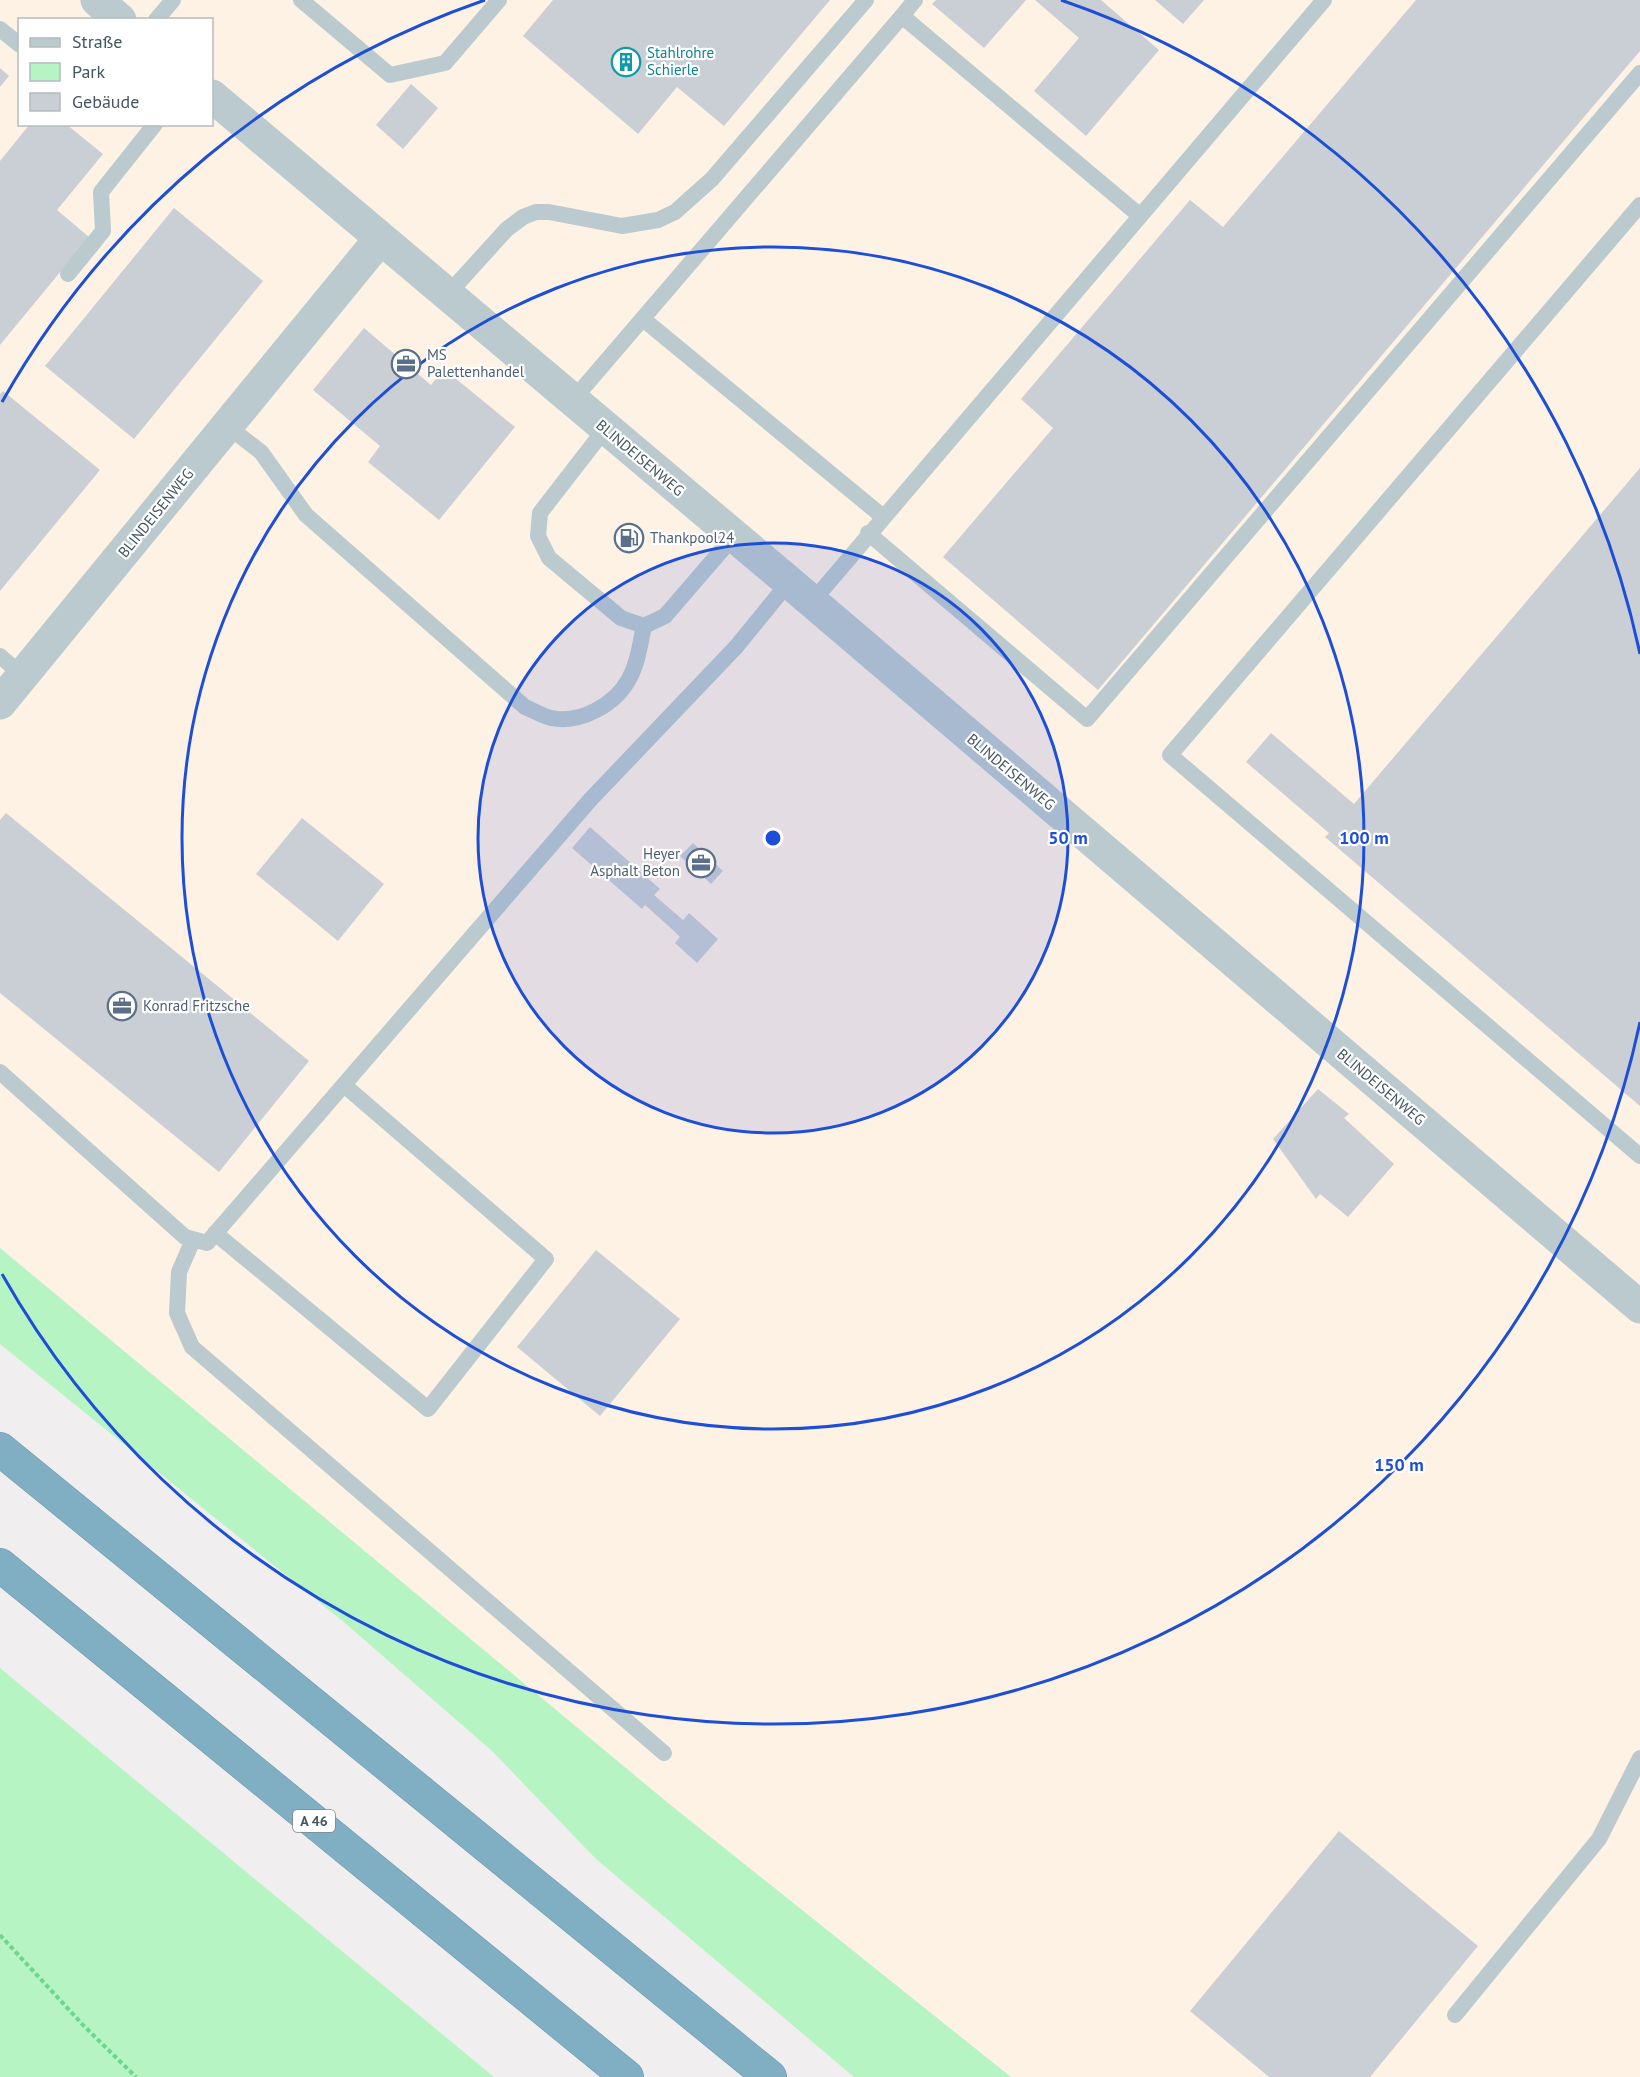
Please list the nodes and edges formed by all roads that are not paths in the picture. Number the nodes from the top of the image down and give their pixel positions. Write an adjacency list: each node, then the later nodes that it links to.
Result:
1 (97, 0): 9 (street)
2 (173, 0): 10 (lane)
3 (301, 0): 4 (lane)
4 (499, 0)
5 (866, 0): 20 (lane)
6 (915, 0): 8 (lane)
7 (1324, 0): 17 (lane)
8 (902, 16): 17 (lane); 21 (lane)
9 (118, 18)
10 (158, 18)
11 (0, 29): 12 (lane)
12 (18, 43)
13 (1640, 73): 26 (lane)
14 (213, 97): 18 (street, BLINDEISENWEG)
15 (154, 126): 19 (lane)
16 (1640, 205): 34 (lane)
17 (1139, 215): 25 (lane)
18 (380, 239): 20 (street, BLINDEISENWEG); 23 (street, BLINDEISENWEG)
19 (68, 274)
20 (447, 296): 22 (street, BLINDEISENWEG)
21 (644, 319): 22 (lane); 25 (lane)
22 (572, 400): 24 (street, BLINDEISENWEG)
23 (227, 426): 29 (lane); 30 (street, BLINDEISENWEG)
24 (606, 429): 27 (street, BLINDEISENWEG); 29 (lane)
25 (882, 516): 26 (lane)
26 (868, 532): 28 (lane)
27 (734, 536): 28 (street, BLINDEISENWEG); 29 (lane)
28 (800, 592): 33 (lane); 37 (street, BLINDEISENWEG)
29 (644, 626)
30 (11, 666): 31 (street, BLINDEISENWEG)
31 (0, 703)
32 (0, 1072): 36 (lane)
33 (344, 1085): 35 (lane); 35 (lane)
34 (1640, 1156)
35 (215, 1233): 36 (lane)
36 (193, 1240): 40 (lane)
37 (1640, 1307)
38 (0, 1449): 44 (highway)
39 (0, 1565): 43 (highway, A 46)
40 (664, 1753)
41 (1640, 1758): 42 (lane)
42 (1455, 2015)
43 (627, 2077)
44 (770, 2077)

